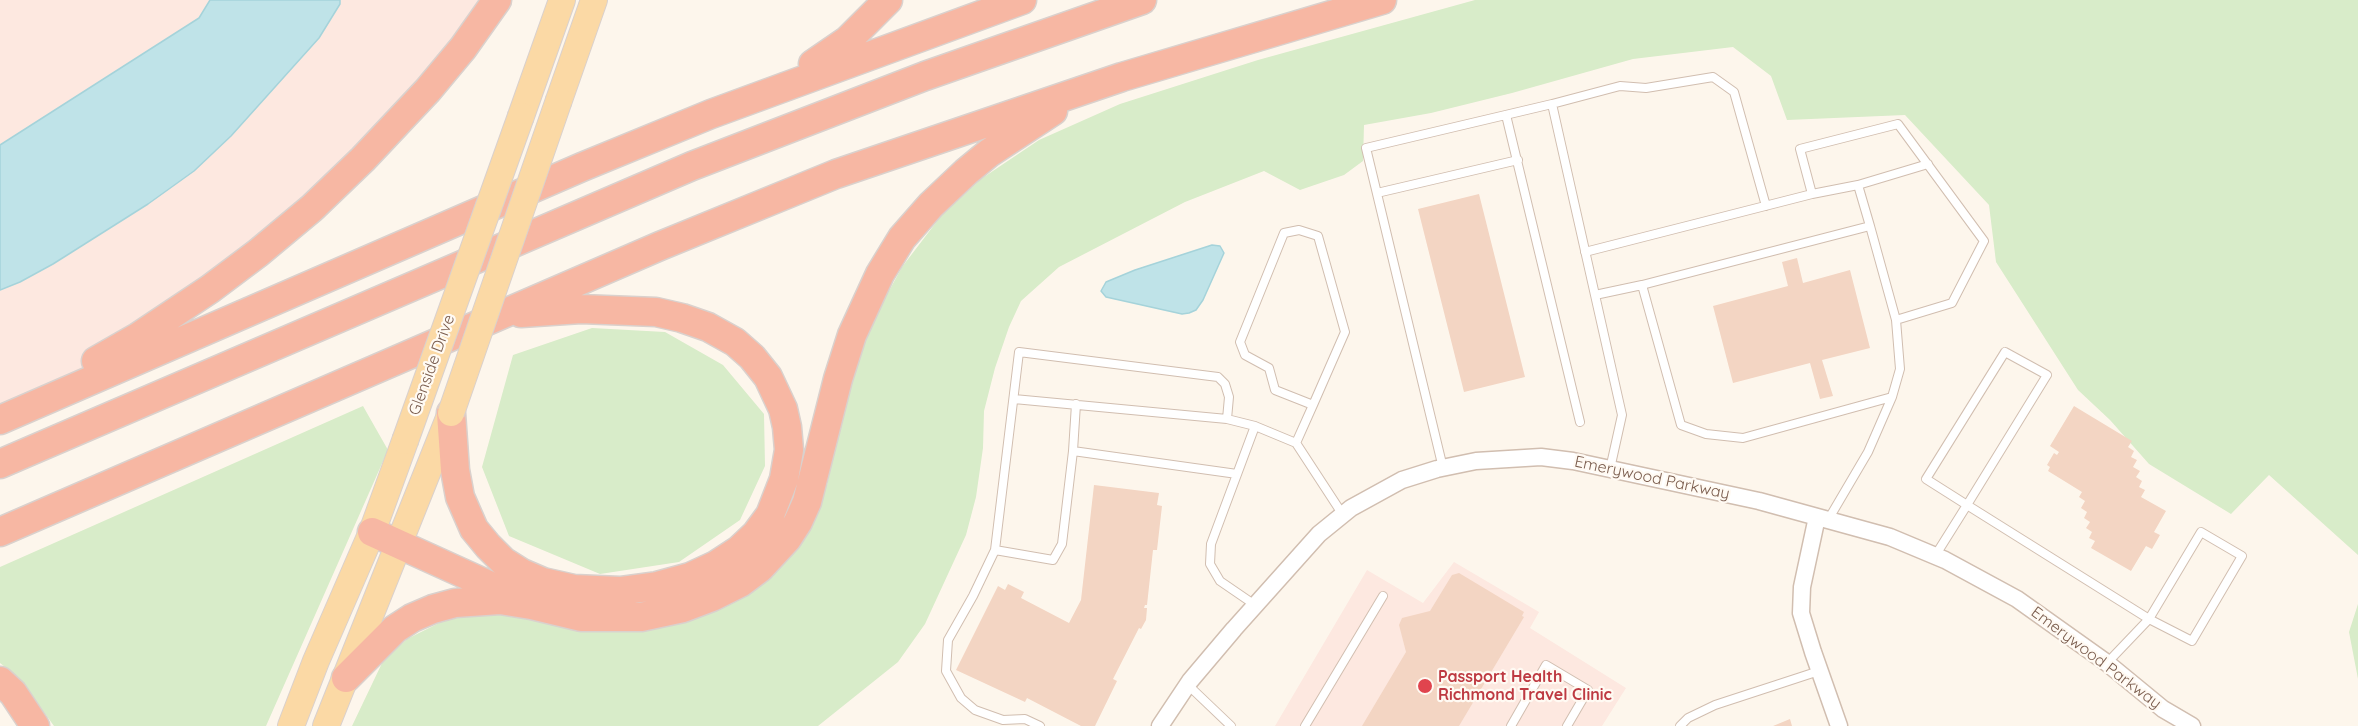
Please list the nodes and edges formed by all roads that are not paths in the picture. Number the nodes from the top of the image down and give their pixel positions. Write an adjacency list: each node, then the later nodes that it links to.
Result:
1 (497, 0): 28 (highway)
2 (562, 0): 44 (main road, Glenside Drive, bridge)
3 (594, 0): 29 (main road, Glenside Drive, bridge)
4 (888, 0): 10 (highway)
5 (1022, 0): 10 (highway)
6 (1142, 0): 36 (highway)
7 (1382, 0): 8 (highway)
8 (1122, 77): 22 (highway); 49 (highway)
9 (1552, 104): 11 (lane); 17 (lane); 19 (lane)
10 (711, 114): 31 (highway)
11 (1506, 115): 12 (lane); 15 (lane)
12 (1518, 160): 15 (lane); 32 (lane)
13 (1928, 164): 14 (lane); 16 (lane); 23 (lane)
14 (1857, 185): 16 (lane); 18 (lane)
15 (1377, 193): 37 (lane)
16 (1812, 194): 17 (lane)
17 (1766, 206): 19 (lane)
18 (1870, 225): 20 (lane); 23 (lane)
19 (1586, 252): 21 (lane)
20 (1642, 285): 21 (lane); 24 (lane)
21 (1595, 295): 38 (lane)
22 (501, 314): 29 (highway); 43 (highway)
23 (1896, 320): 24 (lane)
24 (1892, 397): 42 (lane)
25 (1014, 399): 26 (lane); 30 (lane); 46 (lane)
26 (1076, 405): 30 (lane); 35 (lane)
27 (1313, 405): 27 (lane); 34 (lane)
28 (0, 413)
29 (451, 413): 45 (main road, Glenside Drive)
30 (1227, 418): 33 (lane)
31 (0, 420)
32 (1580, 422)
33 (1255, 426): 34 (lane); 39 (lane)
34 (1296, 443): 41 (lane)
35 (1073, 451): 39 (lane); 46 (lane)
36 (0, 464)
37 (1443, 468): 38 (street, Emerywood Parkway); 41 (street, Emerywood Parkway)
38 (1610, 469): 42 (street, Emerywood Parkway)
39 (1237, 474): 50 (lane)
40 (1967, 505): 40 (lane); 47 (lane); 51 (lane)
41 (1343, 514): 50 (street, Emerywood Parkway)
42 (1823, 518): 47 (street, Emerywood Parkway); 53 (street)
43 (0, 531)
44 (372, 532): 45 (highway); 58 (main road, Glenside Drive)
45 (400, 545): 49 (highway); 54 (main road, Glenside Drive)
46 (995, 550): 60 (lane)
47 (1935, 556): 52 (street, Emerywood Parkway)
48 (1383, 596): 63 (lane)
49 (531, 605): 54 (highway)
50 (1255, 605): 56 (street, Emerywood Parkway)
51 (2149, 619): 51 (lane); 52 (lane)
52 (2107, 663): 68 (street, Emerywood Parkway)
53 (1820, 671): 66 (lane); 67 (street)
54 (346, 678): 59 (main road, Glenside Drive)
55 (0, 681): 57 (highway)
56 (1188, 685): 61 (street, Emerywood Parkway); 62 (lane)
57 (36, 726)
58 (291, 726)
59 (326, 726)
60 (1040, 726)
61 (1160, 726)
62 (1230, 726)
63 (1305, 726)
64 (1511, 726): 65 (lane)
65 (1567, 726)
66 (1680, 726)
67 (1839, 726)
68 (2192, 726)

